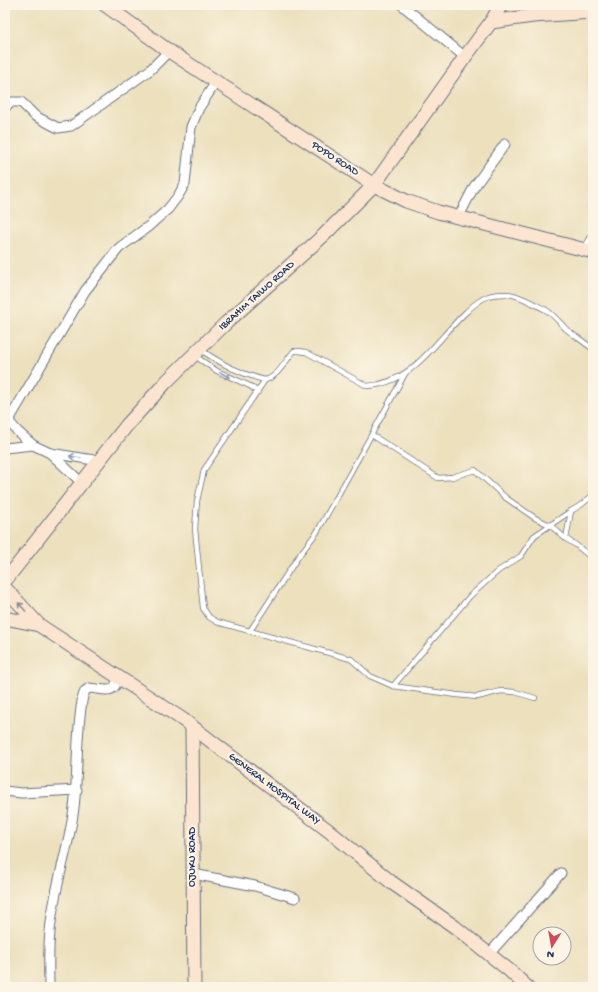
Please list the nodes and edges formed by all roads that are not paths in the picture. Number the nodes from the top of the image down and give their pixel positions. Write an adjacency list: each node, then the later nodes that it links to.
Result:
1 (105, 5): 6 (main road, POPO ROAD)
2 (402, 5): 7 (street)
3 (501, 5): 5 (main road, IBRAHIM TAIWO ROAD)
4 (593, 12): 5 (main road)
5 (491, 22): 7 (main road, IBRAHIM TAIWO ROAD)
6 (169, 51): 8 (main road, POPO ROAD); 9 (street)
7 (465, 57): 11 (main road, IBRAHIM TAIWO ROAD)
8 (216, 82): 11 (main road, POPO ROAD); 19 (street)
9 (5, 107)
10 (506, 144): 12 (street)
11 (374, 185): 12 (main road, POPO ROAD); 15 (main road, IBRAHIM TAIWO ROAD)
12 (458, 218): 13 (main road, POPO ROAD)
13 (591, 247)
14 (593, 349): 16 (lane)
15 (196, 352): 17 (lane); 18 (lane, one-way to 18); 24 (main road, IBRAHIM TAIWO ROAD)
16 (406, 373): 17 (lane); 20 (lane)
17 (265, 380): 18 (lane)
18 (258, 392): 35 (lane)
19 (7, 418): 21 (street)
20 (372, 435): 28 (lane); 35 (lane)
21 (33, 445): 22 (street); 23 (street)
22 (5, 448)
23 (50, 453): 24 (street, one-way to 23); 25 (street)
24 (100, 461): 25 (main road, IBRAHIM TAIWO ROAD)
25 (82, 483): 31 (main road, IBRAHIM TAIWO ROAD)
26 (593, 494): 27 (lane)
27 (571, 511): 28 (lane); 29 (lane)
28 (550, 524): 29 (lane); 37 (lane)
29 (566, 539): 30 (lane)
30 (593, 559)
31 (5, 581)
32 (5, 588): 34 (main road, one-way to 32)
33 (5, 618): 34 (main road, GENERAL HOSPITAL WAY)
34 (39, 625): 36 (main road, GENERAL HOSPITAL WAY)
35 (250, 631): 37 (lane)
36 (118, 677): 39 (main road, GENERAL HOSPITAL WAY); 40 (street)
37 (393, 686): 38 (lane)
38 (535, 698)
39 (192, 727): 43 (main road, OJUKU ROAD); 45 (main road, GENERAL HOSPITAL WAY)
40 (76, 790): 41 (street); 46 (street)
41 (5, 791)
42 (561, 873): 45 (street)
43 (193, 874): 44 (street); 47 (main road, OJUKU ROAD)
44 (295, 898)
45 (489, 954): 48 (main road, GENERAL HOSPITAL WAY)
46 (49, 987)
47 (194, 987)
48 (527, 987)

